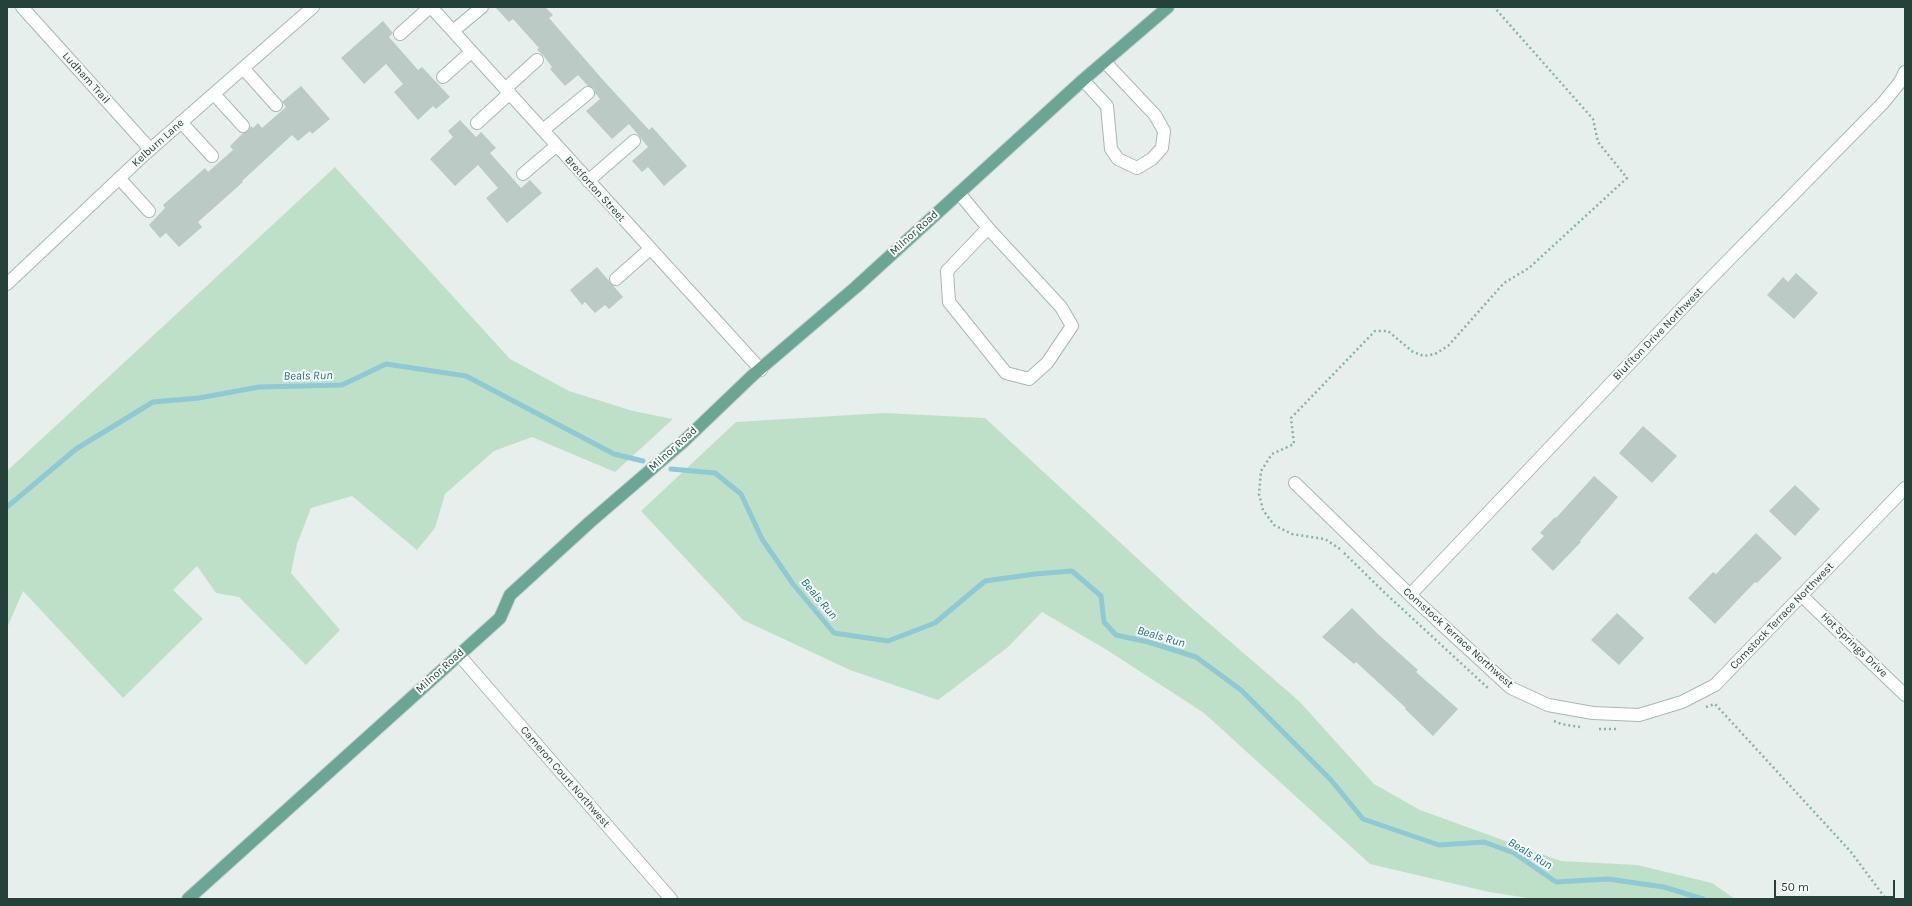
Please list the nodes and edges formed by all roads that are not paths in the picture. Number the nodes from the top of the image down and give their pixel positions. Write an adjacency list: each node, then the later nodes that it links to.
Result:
1 (22, 7): 25 (street, Ludham Trail)
2 (313, 7): 11 (street, Kelburn Lane)
3 (430, 7): 6 (street, Bretforton Street); 7 (street)
4 (482, 7): 6 (street)
5 (1168, 7): 10 (main road, Milnor Road)
6 (453, 31): 8 (street, Bretforton Street)
7 (400, 34)
8 (471, 52): 12 (street); 15 (street, Bretforton Street)
9 (537, 60): 15 (street)
10 (1105, 62): 13 (main road, Milnor Road); 13 (street)
11 (243, 68): 17 (street, Kelburn Lane); 18 (street)
12 (443, 77)
13 (1083, 80): 30 (main road, Milnor Road)
14 (1903, 80): 39 (street, Bluffton Drive Northwest)
15 (507, 91): 20 (street); 22 (street, Bretforton Street)
16 (588, 92): 22 (street)
17 (214, 94): 19 (street, Kelburn Lane); 21 (street)
18 (276, 105)
19 (181, 122): 25 (street, Kelburn Lane); 26 (street)
20 (477, 123)
21 (243, 126)
22 (543, 130): 24 (street, Bretforton Street)
23 (634, 141): 29 (street)
24 (556, 146): 27 (street); 29 (street, Bretforton Street)
25 (150, 149): 28 (street, Kelburn Lane)
26 (212, 156)
27 (522, 174)
28 (119, 178): 31 (street); 35 (street, Kelburn Lane)
29 (588, 181): 33 (street, Bretforton Street)
30 (959, 193): 32 (street); 36 (main road, Milnor Road)
31 (149, 211)
32 (988, 228): 32 (street)
33 (650, 249): 34 (street); 36 (street, Bretforton Street)
34 (616, 279)
35 (7, 284)
36 (761, 370): 41 (main road, Milnor Road)
37 (1295, 483): 39 (street, Comstock Terrace Northwest)
38 (1905, 488): 40 (street, Comstock Terrace Northwest)
39 (1410, 595): 40 (street, Comstock Terrace Northwest)
40 (1802, 596): 42 (street, Hot Springs Drive)
41 (459, 655): 43 (main road, Milnor Road); 44 (street, Cameron Court Northwest)
42 (1905, 695)
43 (188, 899)
44 (671, 899)

